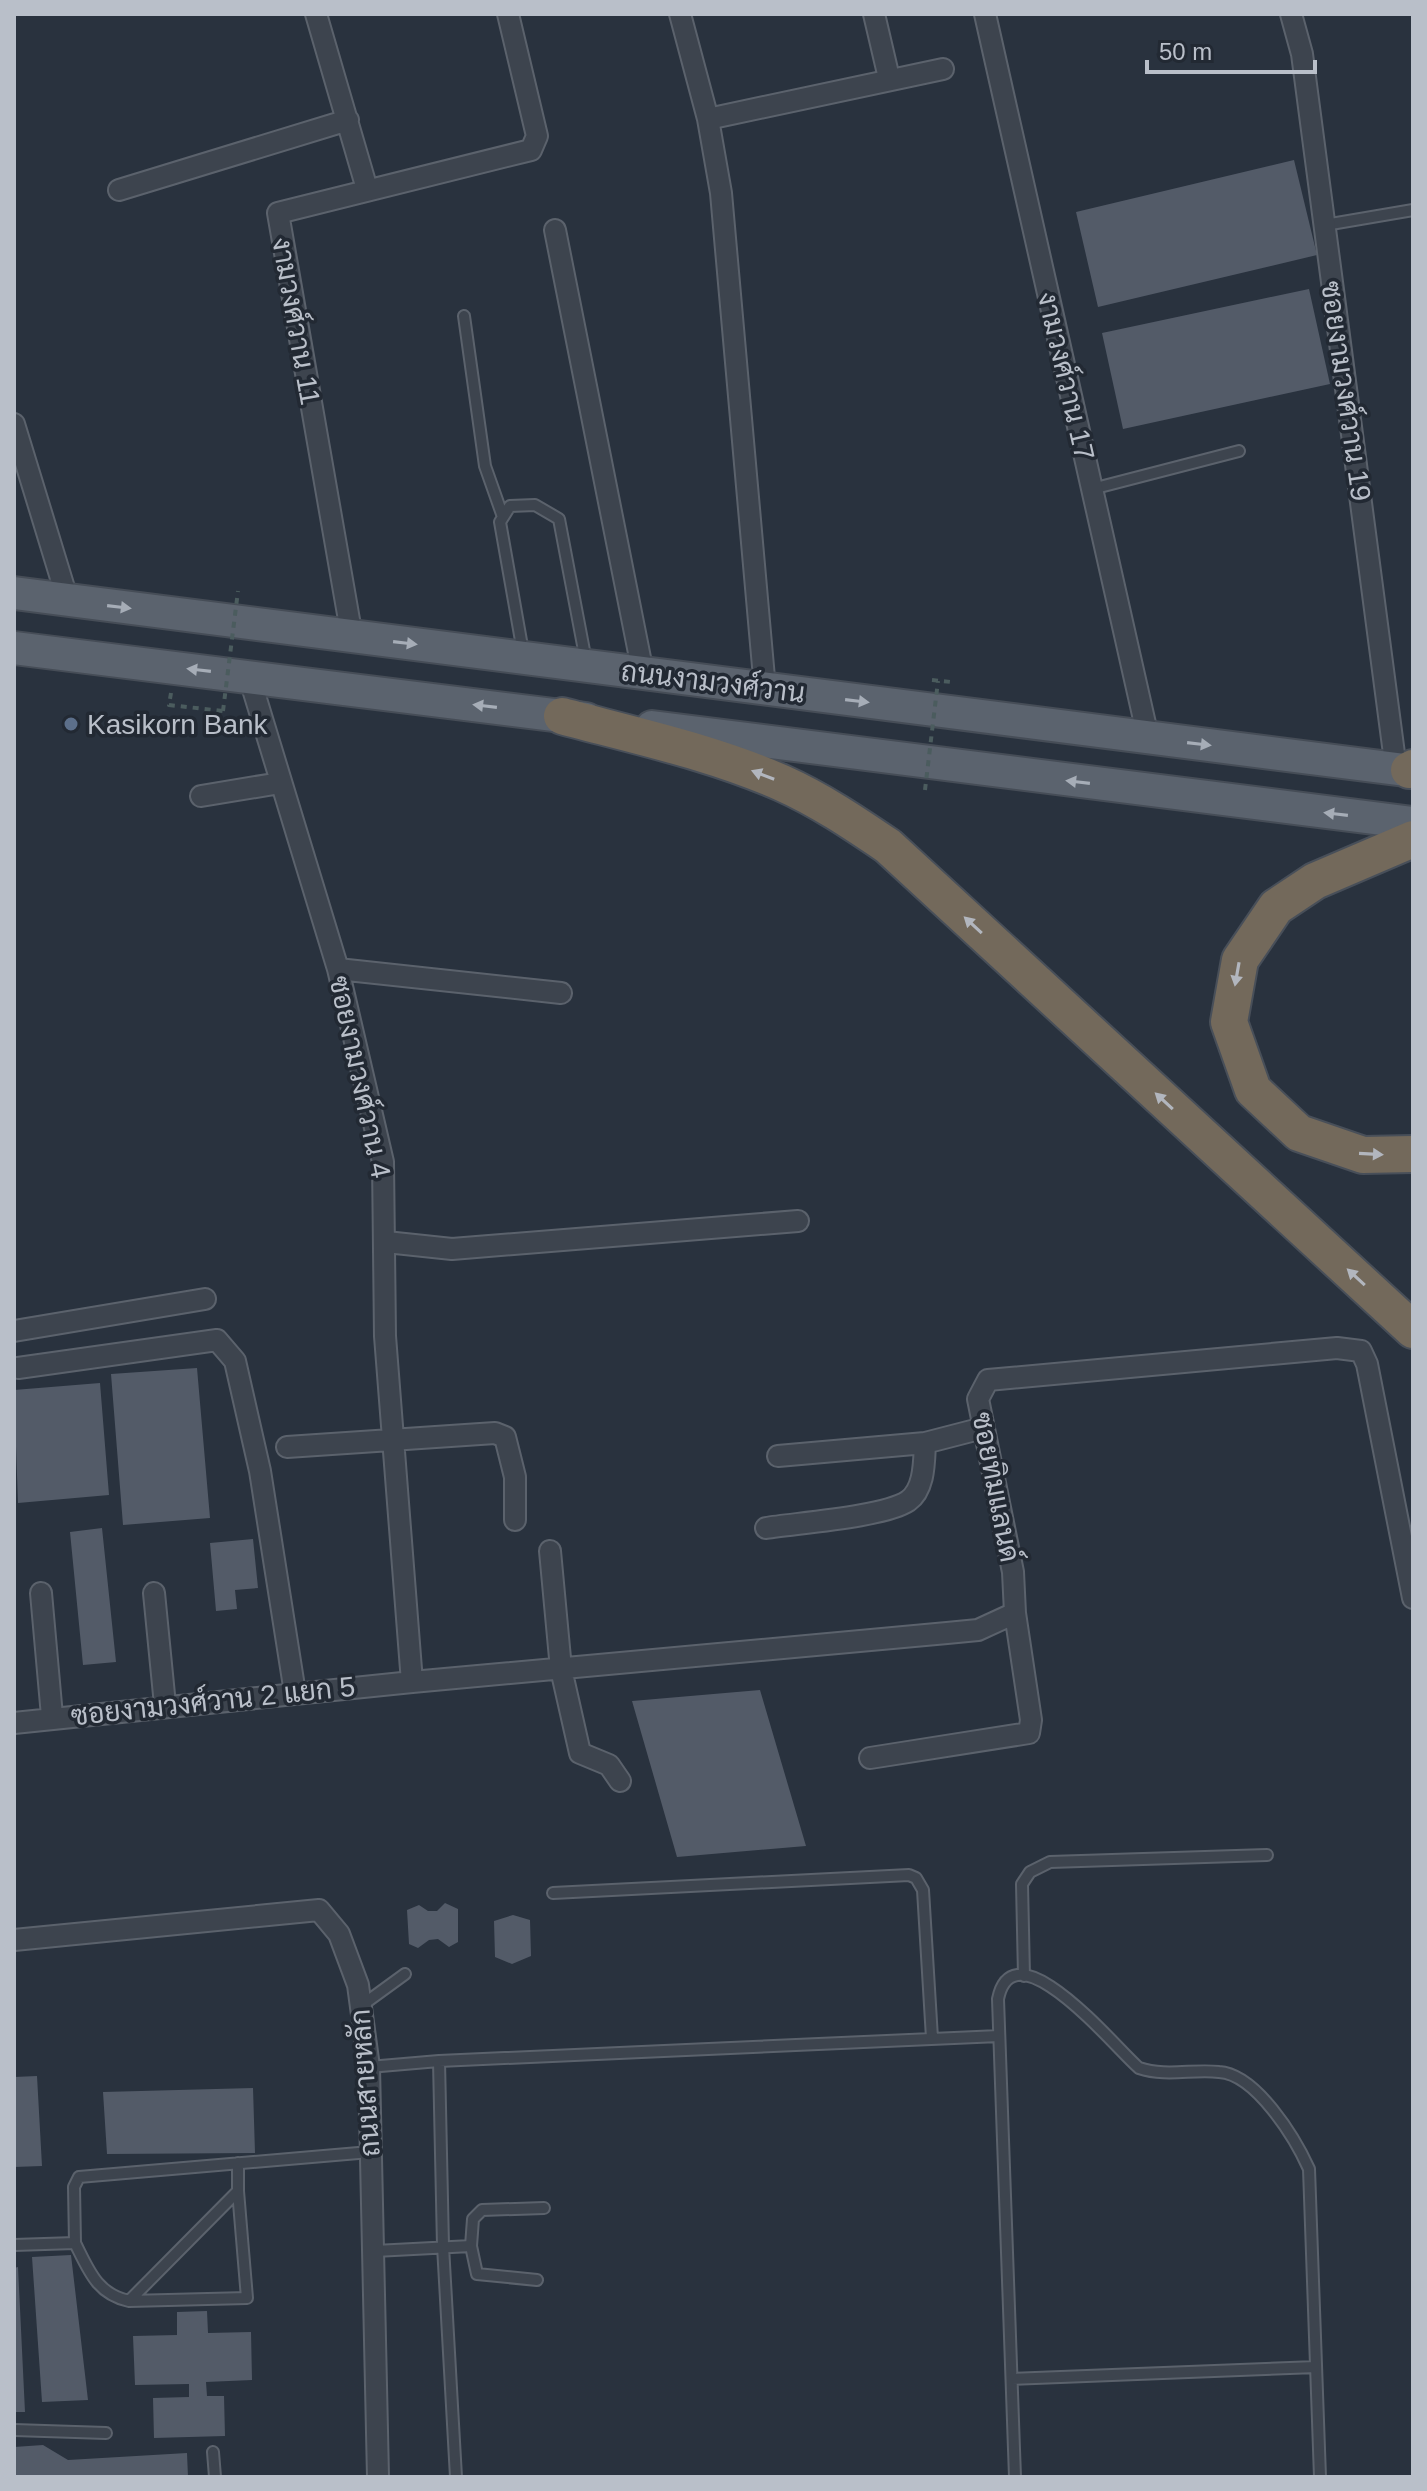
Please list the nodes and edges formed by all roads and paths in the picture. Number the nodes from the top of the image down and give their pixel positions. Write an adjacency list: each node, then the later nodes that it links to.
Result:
1 (316, 14): 10 (street)
2 (508, 14): 11 (street, งามวงศ์วาน 11)
3 (680, 14): 9 (street)
4 (874, 14): 8 (street)
5 (985, 14): 19 (street, งามวงศ์วาน 17)
6 (1291, 14): 14 (street, ซอยงามวงศ์วาน 19)
7 (943, 69): 8 (street)
8 (889, 78): 9 (street)
9 (708, 119): 31 (street)
10 (348, 120): 11 (street); 12 (street)
11 (367, 189): 24 (street, งามวงศ์วาน 11)
12 (119, 190)
13 (1413, 210): 14 (lane)
14 (1325, 225): 35 (street, ซอยงามวงศ์วาน 19)
15 (555, 230): 28 (street)
16 (464, 316): 20 (lane)
17 (14, 424): 23 (street)
18 (1239, 451): 19 (lane)
19 (1092, 489): 34 (street, งามวงศ์วาน 17)
20 (503, 517): 26 (lane); 27 (lane)
21 (238, 591): 32 (path, bridge)
22 (14, 593): 23 (main road, ถนนงามวงศ์วาน)
23 (68, 601): 24 (main road, ถนนงามวงศ์วาน, one-way to 24)
24 (352, 637): 26 (main road, ถนนงามวงศ์วาน, one-way to 26)
25 (14, 648): 29 (main road, ถนนงามวงศ์วาน, one-way to 25)
26 (524, 658): 27 (main road, ถนนงามวงศ์วาน)
27 (588, 667): 28 (main road, ถนนงามวงศ์วาน)
28 (643, 673): 31 (main road, ถนนงามวงศ์วาน)
29 (249, 676): 33 (main road, ถนนงามวงศ์วาน, one-way to 29); 36 (street, ซอยงามวงศ์วาน 4)
30 (938, 681): 37 (path, bridge)
31 (765, 689): 34 (main road, ถนนงามวงศ์วาน, one-way to 34)
32 (169, 705)
33 (562, 716): 39 (main road, ถนนงามวงศ์วาน, one-way to 33); 47 (highway, one-way to 33)
34 (1148, 737): 35 (main road, ถนนงามวงศ์วาน, one-way to 35)
35 (1408, 769)
36 (280, 783): 38 (street); 41 (street, ซอยงามวงศ์วาน 4)
37 (925, 790)
38 (201, 796)
39 (1413, 823)
40 (1413, 839): 43 (highway, one-way to 43)
41 (338, 969): 42 (street); 45 (street, ซอยงามวงศ์วาน 4)
42 (561, 993)
43 (1413, 1154)
44 (798, 1221): 45 (street)
45 (386, 1242): 51 (street, ซอยงามวงศ์วาน 4)
46 (205, 1299): 48 (street)
47 (1413, 1330)
48 (14, 1331)
49 (18, 1368): 64 (street)
50 (983, 1428): 52 (street); 60 (street, ซอยทิมแลนด์); 61 (street, ซอยทิมแลนด์)
51 (394, 1442): 53 (street); 55 (street); 63 (street, ซอยงามวงศ์วาน 4)
52 (925, 1443): 54 (street); 56 (street)
53 (287, 1447)
54 (778, 1456)
55 (515, 1520)
56 (766, 1528)
57 (550, 1551): 62 (street)
58 (41, 1593): 66 (street)
59 (154, 1593): 65 (street)
60 (1413, 1598)
61 (1015, 1613): 62 (street); 68 (street, ซอยทิมแลนด์)
62 (561, 1669): 63 (street); 69 (street)
63 (412, 1682): 64 (street, ซอยงามวงศ์วาน 2 แยก 5)
64 (295, 1693): 65 (street, ซอยงามวงศ์วาน 2 แยก 5)
65 (165, 1705): 66 (street, ซอยงามวงศ์วาน 2 แยก 5)
66 (52, 1716): 67 (street, ซอยงามวงศ์วาน 2 แยก 5)
67 (14, 1723)
68 (870, 1758)
69 (620, 1781)
70 (1267, 1855): 74 (lane)
71 (553, 1893): 77 (lane)
72 (14, 1940): 75 (street, ถนนสายหลัก)
73 (405, 1974): 75 (lane)
74 (1024, 1976): 76 (lane); 91 (lane)
75 (361, 2006): 79 (street, ถนนสายหลัก)
76 (999, 2036): 77 (lane); 92 (lane)
77 (932, 2038): 78 (lane)
78 (439, 2061): 79 (lane); 86 (lane)
79 (369, 2067): 80 (street, ถนนสายหลัก)
80 (370, 2152): 81 (lane); 88 (street, ถนนสายหลัก)
81 (238, 2163): 82 (lane); 84 (lane)
82 (238, 2191): 90 (lane); 90 (lane)
83 (544, 2208): 87 (lane)
84 (75, 2243): 85 (lane); 90 (lane)
85 (14, 2245)
86 (443, 2246): 87 (lane); 88 (lane); 98 (lane)
87 (471, 2246): 89 (lane)
88 (375, 2251): 97 (street, ถนนสายหลัก)
89 (537, 2280)
90 (129, 2301)
91 (1316, 2367): 92 (lane); 100 (lane)
92 (1012, 2379): 99 (lane)
93 (14, 2430): 94 (lane)
94 (106, 2433)
95 (213, 2452): 96 (lane)
96 (215, 2477)
97 (378, 2477)
98 (456, 2477)
99 (1015, 2477)
100 (1320, 2477)

